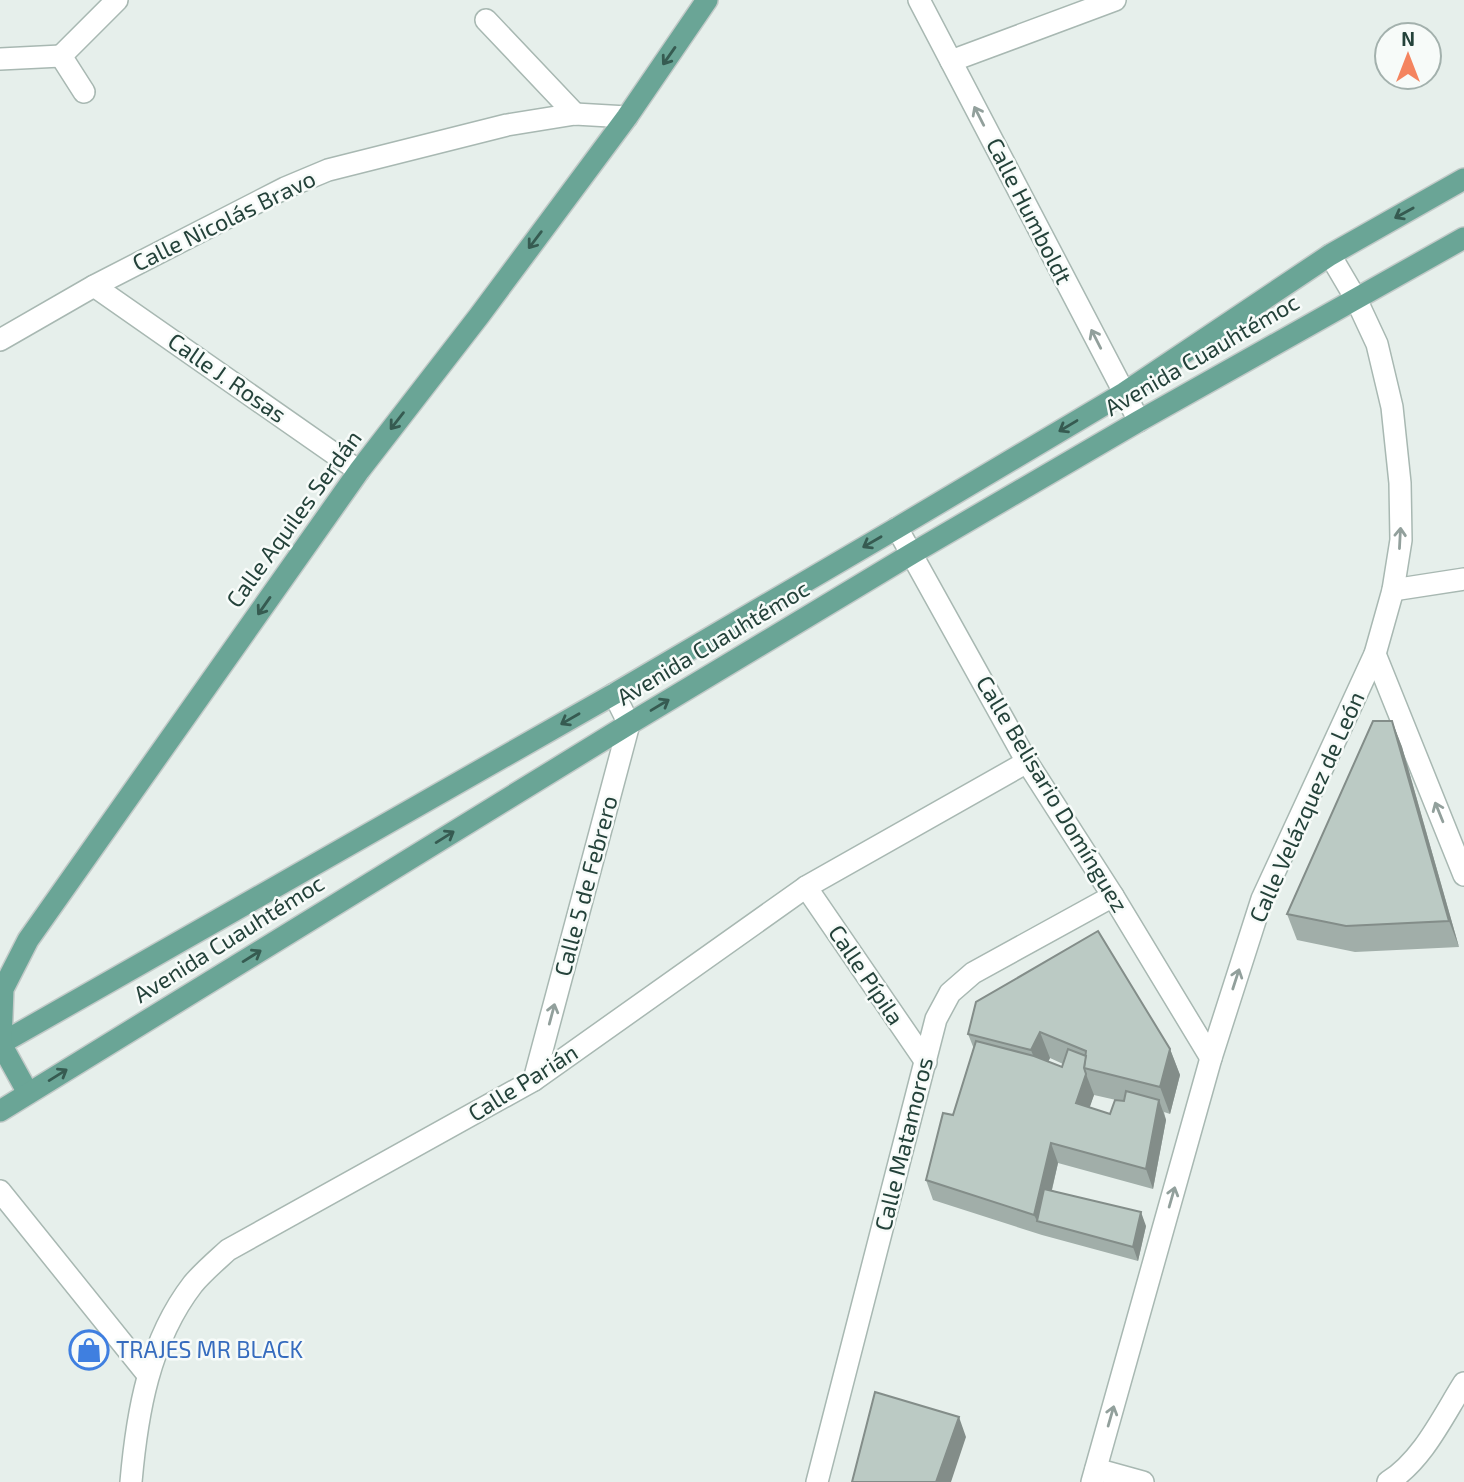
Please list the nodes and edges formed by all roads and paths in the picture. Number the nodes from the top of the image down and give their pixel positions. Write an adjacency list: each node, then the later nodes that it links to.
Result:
1 (117, 0): 6 (street)
2 (707, 0): 11 (main road, Calle Aquiles Serdán, one-way to 11)
3 (919, 0): 8 (street, Calle Humboldt)
4 (1115, 0): 8 (street)
5 (486, 20): 10 (street)
6 (61, 56): 7 (street); 9 (street)
7 (0, 59)
8 (951, 61): 18 (street, Calle Humboldt, one-way to 8)
9 (84, 92)
10 (575, 114): 11 (street, Calle Nicolás Bravo); 15 (street, Calle Nicolás Bravo)
11 (627, 117): 20 (main road, Calle Aquiles Serdán, one-way to 20)
12 (1464, 179): 14 (main road, Avenida Cuauhtémoc, one-way to 14)
13 (1464, 238): 16 (main road, Avenida Cuauhtémoc)
14 (1329, 255): 16 (street, Calle Velázquez de León); 18 (main road, Avenida Cuauhtémoc)
15 (94, 286): 17 (street, Calle Nicolás Bravo); 20 (street, Calle J. Rosas)
16 (1356, 299): 19 (main road, Avenida Cuauhtémoc); 24 (street, Calle Velázquez de León, one-way to 16)
17 (0, 340)
18 (1124, 393): 19 (street, Calle Humboldt); 21 (main road, Avenida Cuauhtémoc, one-way to 21)
19 (1139, 421): 22 (main road, Avenida Cuauhtémoc)
20 (359, 471): 32 (main road, Calle Aquiles Serdán, one-way to 32)
21 (897, 528): 22 (street, Calle Belisario Domínguez); 26 (main road, Avenida Cuauhtémoc, one-way to 26)
22 (913, 553): 27 (main road, Avenida Cuauhtémoc, one-way to 22); 28 (street, Calle Belisario Domínguez)
23 (1464, 579): 24 (street)
24 (1393, 590): 25 (street, Calle Velázquez de León)
25 (1375, 654): 29 (street, one-way to 25); 33 (street, Calle Velázquez de León, one-way to 25)
26 (614, 694): 27 (street); 32 (main road, Avenida Cuauhtémoc, one-way to 32)
27 (629, 724): 35 (street, Calle 5 de Febrero, one-way to 27); 36 (main road, Avenida Cuauhtémoc, one-way to 27)
28 (1027, 762): 30 (street, Calle Parián); 31 (street, Calle Belisario Domínguez)
29 (1464, 876)
30 (806, 887): 34 (street, Calle Pípila); 35 (street, Calle Parián)
31 (1113, 896): 33 (street, Calle Belisario Domínguez); 34 (street, Calle Matamoros)
32 (0, 1044): 36 (main road)
33 (1210, 1058): 41 (street, Calle Velázquez de León, one-way to 33)
34 (926, 1062): 43 (street, Calle Matamoros)
35 (534, 1080): 39 (street, Calle Parián)
36 (28, 1094): 37 (main road, Avenida Cuauhtémoc)
37 (0, 1111)
38 (0, 1191): 39 (street)
39 (148, 1375): 42 (street, Calle Parián)
40 (1464, 1382): 45 (street)
41 (1094, 1476): 44 (street)
42 (131, 1482)
43 (817, 1482)
44 (1143, 1482)
45 (1388, 1482)

